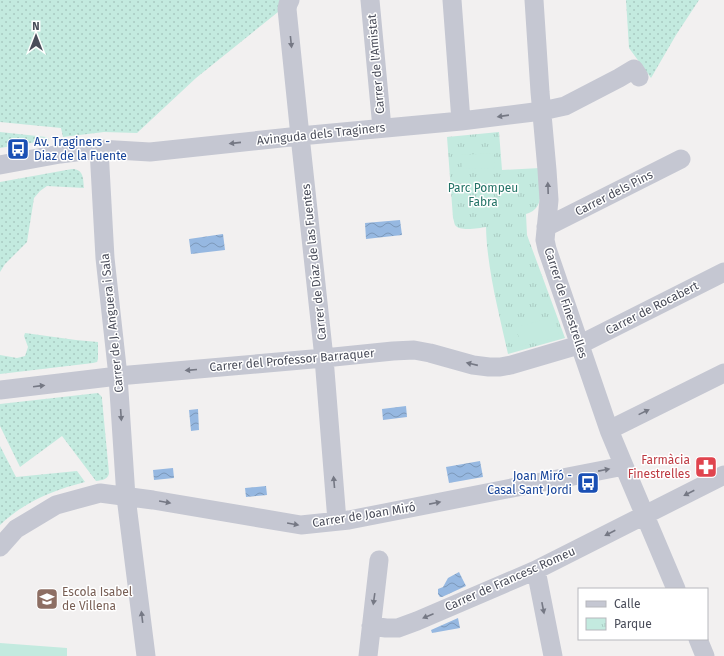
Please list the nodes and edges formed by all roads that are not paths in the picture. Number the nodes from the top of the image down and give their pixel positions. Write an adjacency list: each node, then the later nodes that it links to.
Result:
1 (370, 0): 8 (street, Carrer de l'Amistat)
2 (452, 0): 7 (street)
3 (534, 0): 6 (street, Carrer de Finestrelles)
4 (289, 2): 9 (street, Carrer de Díaz de las Fuentes, one-way to 9)
5 (633, 68): 6 (street, Avinguda dels Traginers)
6 (542, 110): 7 (street, Avinguda dels Traginers, one-way to 7); 13 (street, Carrer de Finestrelles, one-way to 6)
7 (461, 122): 8 (street, Avinguda dels Traginers)
8 (382, 128): 9 (street, Avinguda dels Traginers)
9 (300, 136): 10 (street, Avinguda dels Traginers, one-way to 10); 16 (street, Carrer de Díaz de las Fuentes)
10 (99, 149): 12 (street, Avinguda dels Traginers); 18 (street, Carrer de J. Anguera i Sala)
11 (681, 159): 13 (street, Carrer dels Pins)
12 (0, 165)
13 (546, 227): 15 (street, Carrer de Finestrelles)
14 (724, 272): 15 (street, Carrer de Rocabert)
15 (579, 345): 16 (street, Carrer del Professor Barraquer, one-way to 16); 20 (street, Carrer de Finestrelles)
16 (324, 358): 18 (street, Carrer del Professor Barraquer, one-way to 18); 25 (street, Carrer de Díaz de las Fuentes, one-way to 16)
17 (724, 373): 20 (street, one-way to 17)
18 (118, 376): 19 (street, Carrer del Professor Barraquer, one-way to 18); 23 (street, Carrer de J. Anguera i Sala, one-way to 23)
19 (0, 390)
20 (609, 430): 21 (street, Carrer de Finestrelles)
21 (624, 466): 24 (street, Carrer de Finestrelles); 25 (street, Carrer de Joan Miró, one-way to 21)
22 (724, 475): 24 (street, Carrer de Francesc Romeu, one-way to 24)
23 (126, 497): 25 (street, Carrer de Joan Miró, one-way to 25); 26 (street, Carrer de Joan Miró); 32 (street, Carrer de J. Anguera i Sala, one-way to 23)
24 (644, 515): 28 (street, Carrer de Francesc Romeu, one-way to 28); 29 (street, Carrer de Finestrelles)
25 (337, 521)
26 (0, 546)
27 (379, 560): 30 (street, one-way to 30)
28 (536, 570): 30 (street, Carrer de Francesc Romeu, one-way to 30); 34 (street, one-way to 34)
29 (676, 588)
30 (371, 626): 33 (street)
31 (698, 640): 35 (street)
32 (146, 656)
33 (368, 656)
34 (553, 656)
35 (705, 656)

